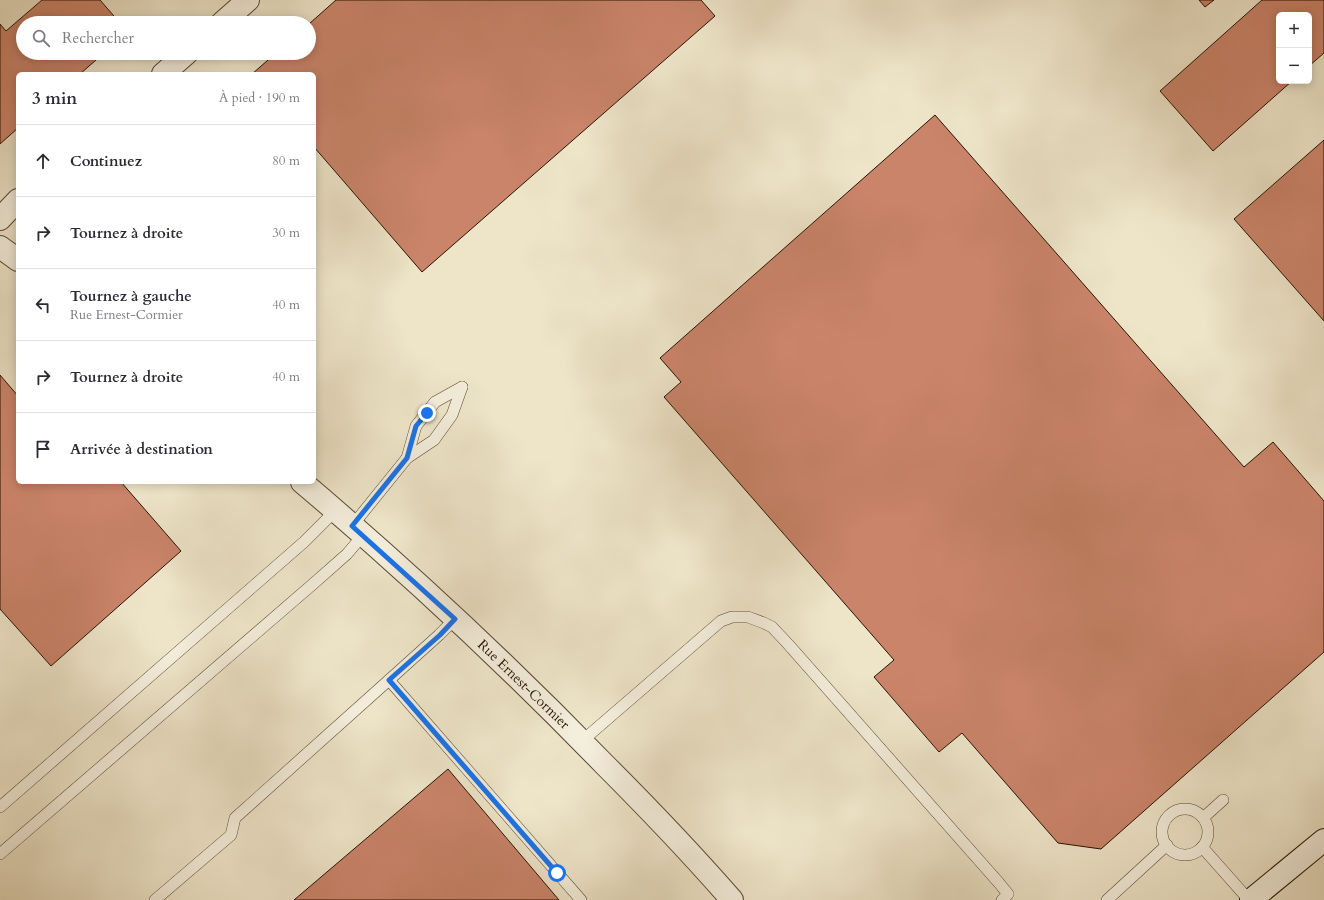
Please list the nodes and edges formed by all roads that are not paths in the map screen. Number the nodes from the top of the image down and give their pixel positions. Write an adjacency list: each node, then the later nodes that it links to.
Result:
1 (248, 0): 2 (street)
2 (230, 16)
3 (179, 60): 4 (street)
4 (165, 72)
5 (16, 202): 6 (street)
6 (0, 219)
7 (0, 247): 8 (street)
8 (16, 259)
9 (407, 458): 9 (lane); 12 (lane)
10 (304, 484): 11 (street, Rue Ernest-Cormier)
11 (335, 511): 12 (street, Rue Ernest-Cormier); 17 (lane)
12 (358, 530): 13 (street, Rue Ernest-Cormier); 22 (lane)
13 (455, 619): 14 (lane); 15 (street, Rue Ernest-Cormier)
14 (389, 680): 23 (lane); 24 (lane)
15 (582, 741): 25 (street, Rue Ernest-Cormier); 26 (lane)
16 (1223, 800): 18 (lane)
17 (0, 807)
18 (1203, 818): 20 (lane); 21 (lane)
19 (1324, 841): 28 (street)
20 (1167, 845): 21 (lane); 27 (lane)
21 (1202, 846): 28 (lane)
22 (0, 854)
23 (156, 900)
24 (581, 900)
25 (732, 900)
26 (1002, 900)
27 (1106, 900)
28 (1250, 900)

